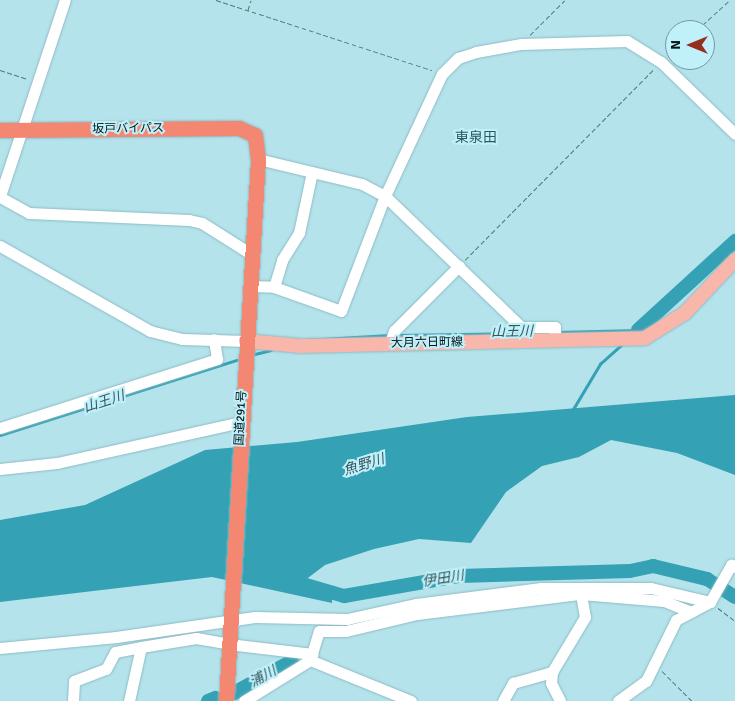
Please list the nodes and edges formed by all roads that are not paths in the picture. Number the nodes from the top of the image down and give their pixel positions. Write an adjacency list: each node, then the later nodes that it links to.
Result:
1 (65, 0): 3 (street)
2 (0, 130): 3 (highway, 坂戸バイパス)
3 (21, 130): 5 (highway, 坂戸バイパス); 9 (street)
4 (735, 134): 8 (street)
5 (254, 135): 6 (highway, 国道291号)
6 (258, 159): 7 (street); 11 (highway, 国道291号)
7 (312, 172): 8 (street); 15 (street)
8 (385, 196): 13 (street); 15 (street)
9 (0, 197): 11 (street)
10 (0, 246): 16 (street)
11 (251, 254): 14 (highway, 国道291号)
12 (735, 260): 18 (main road, 大月六日町線)
13 (459, 266): 18 (street); 19 (street)
14 (250, 286): 15 (street); 17 (highway, 国道291号)
15 (274, 287)
16 (214, 339): 17 (street); 21 (street)
17 (246, 340): 19 (main road, 大月六日町線); 20 (highway, 国道291号)
18 (554, 341): 19 (main road, 大月六日町線)
19 (390, 343)
20 (241, 424): 22 (street); 27 (highway, 国道291号)
21 (0, 428)
22 (0, 469)
23 (732, 568): 25 (street)
24 (581, 594): 26 (street); 32 (street); 33 (street)
25 (710, 602): 26 (street); 27 (street)
26 (691, 612): 41 (street)
27 (230, 615): 31 (street); 36 (highway, 国道291号)
28 (223, 643): 30 (street)
29 (237, 645): 32 (street)
30 (141, 647): 34 (street); 35 (street)
31 (0, 648)
32 (311, 657): 37 (street); 38 (street)
33 (552, 672): 39 (street); 40 (street)
34 (73, 701)
35 (129, 701)
36 (226, 701)
37 (244, 701)
38 (411, 701)
39 (503, 701)
40 (560, 701)
41 (618, 701)

